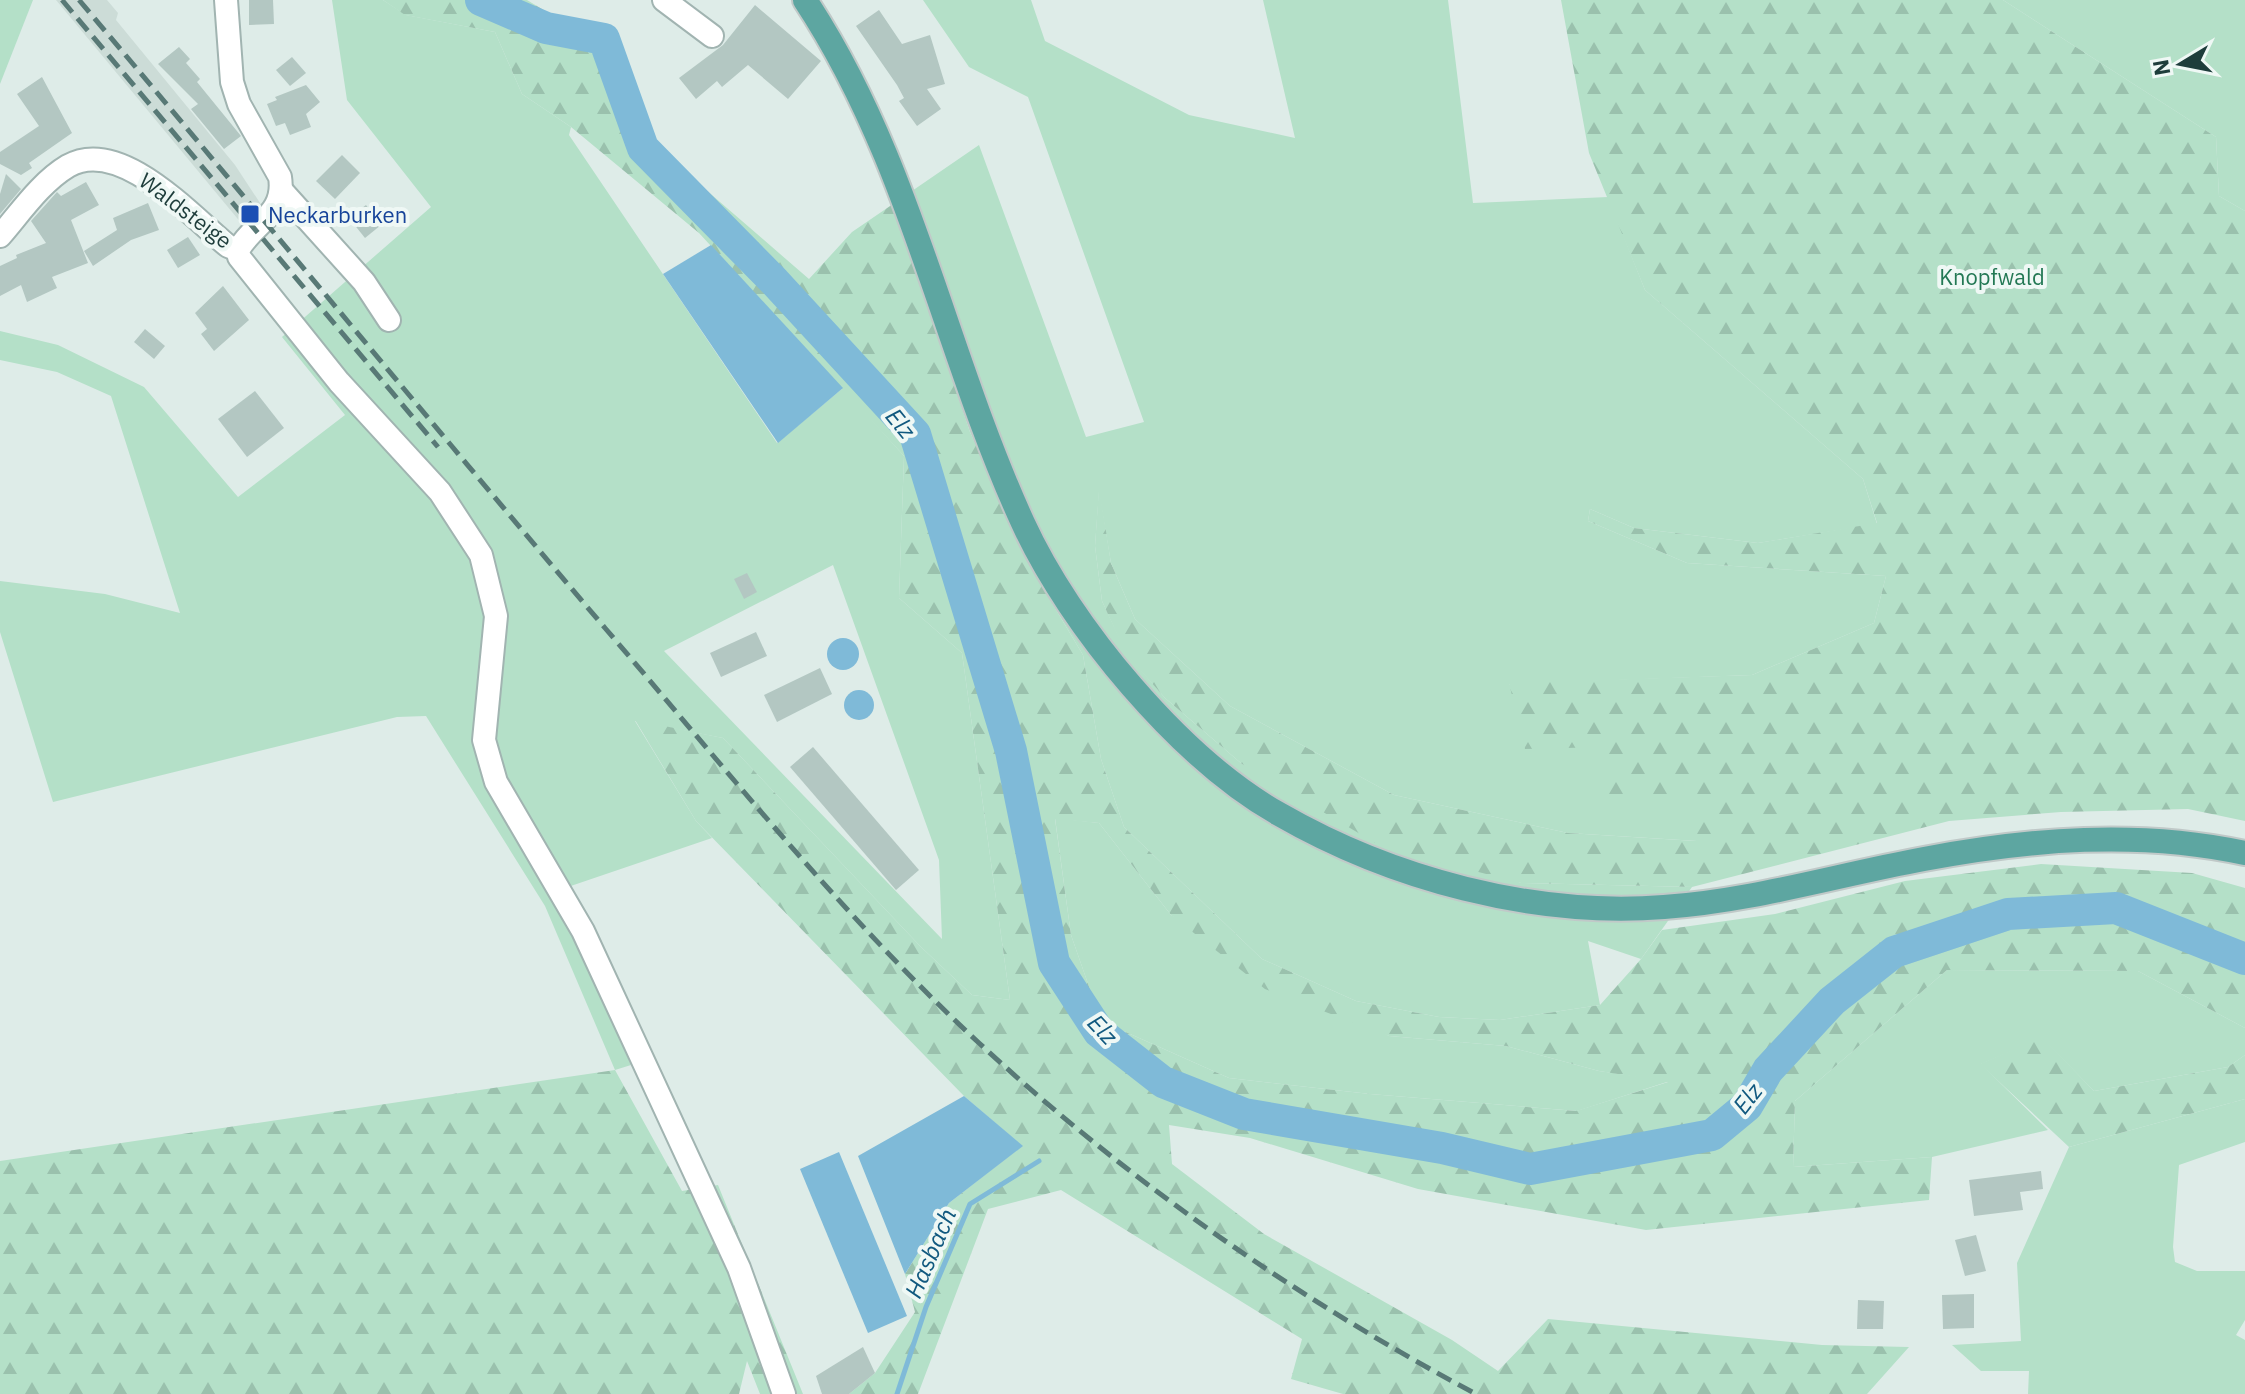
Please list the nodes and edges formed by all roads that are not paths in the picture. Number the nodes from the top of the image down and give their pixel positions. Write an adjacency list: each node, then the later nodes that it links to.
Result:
1 (226, 0): 5 (street)
2 (664, 0): 4 (street)
3 (805, 0): 9 (main road)
4 (712, 36)
5 (282, 191): 7 (street); 8 (street)
6 (0, 236): 7 (street, Waldsteige)
7 (238, 250): 10 (street, Waldsteige)
8 (389, 320)
9 (2245, 853)
10 (784, 1394)

